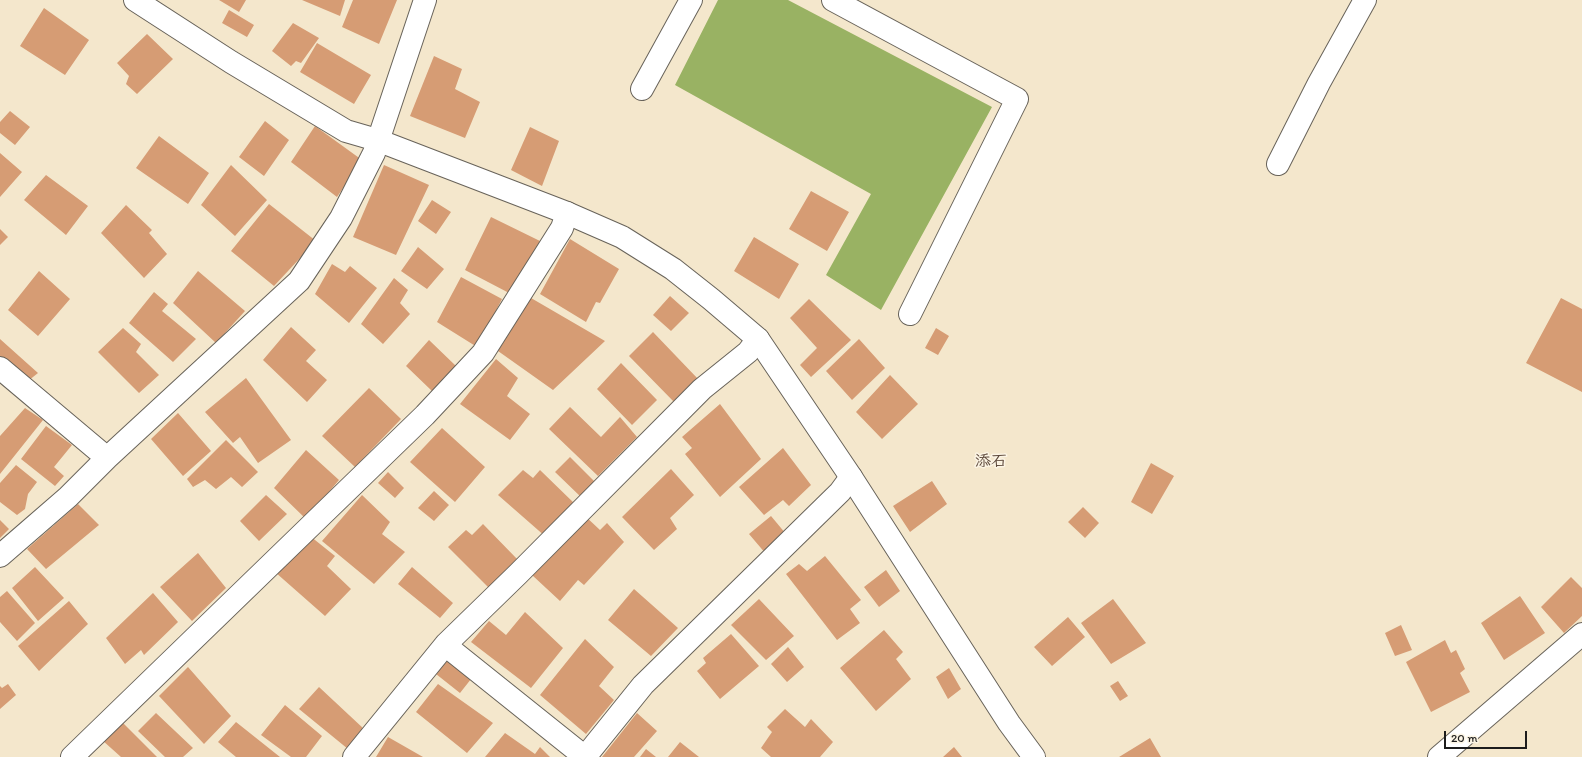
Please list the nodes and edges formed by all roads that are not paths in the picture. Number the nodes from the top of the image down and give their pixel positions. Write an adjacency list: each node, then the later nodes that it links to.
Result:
1 (135, 0): 7 (street)
2 (425, 0): 7 (street)
3 (692, 0): 6 (street)
4 (833, 0): 10 (street)
5 (1365, 0): 8 (street)
6 (642, 89)
7 (377, 140): 9 (street); 13 (street)
8 (1278, 164)
9 (567, 213): 11 (street); 18 (street)
10 (910, 314)
11 (758, 339): 14 (street); 17 (street)
12 (0, 368): 13 (street)
13 (107, 458): 15 (street)
14 (851, 477): 20 (street); 21 (street)
15 (0, 556)
16 (1582, 634): 22 (street)
17 (446, 644): 19 (street); 20 (street)
18 (72, 757)
19 (354, 757)
20 (585, 757)
21 (1034, 757)
22 (1439, 757)

